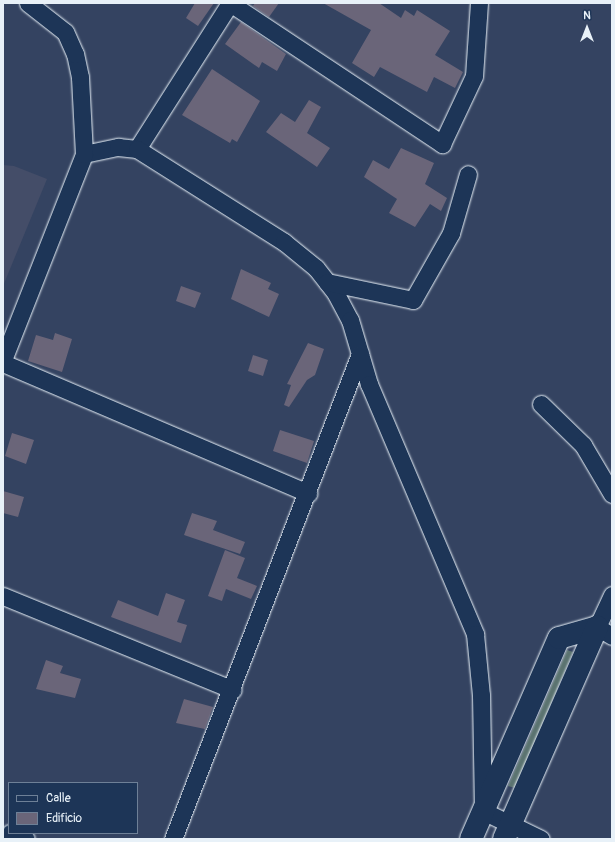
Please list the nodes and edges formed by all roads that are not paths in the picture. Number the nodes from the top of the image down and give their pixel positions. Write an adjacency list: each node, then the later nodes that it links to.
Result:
1 (28, 3): 5 (street)
2 (230, 3): 3 (street); 4 (street)
3 (478, 4)
4 (137, 149): 5 (street); 7 (street)
5 (84, 154): 9 (street)
6 (468, 174): 7 (street)
7 (327, 282): 8 (street)
8 (360, 354): 11 (street); 17 (street)
9 (3, 362): 11 (street)
10 (541, 404): 12 (street)
11 (308, 493): 16 (street)
12 (612, 494)
13 (612, 595): 15 (street)
14 (3, 596): 16 (street)
15 (605, 631): 17 (street); 18 (street)
16 (233, 690): 21 (street)
17 (482, 811): 18 (street); 22 (street)
18 (507, 832): 23 (street)
19 (13, 834): 20 (street)
20 (26, 839)
21 (174, 839)
22 (471, 839)
23 (541, 839)

